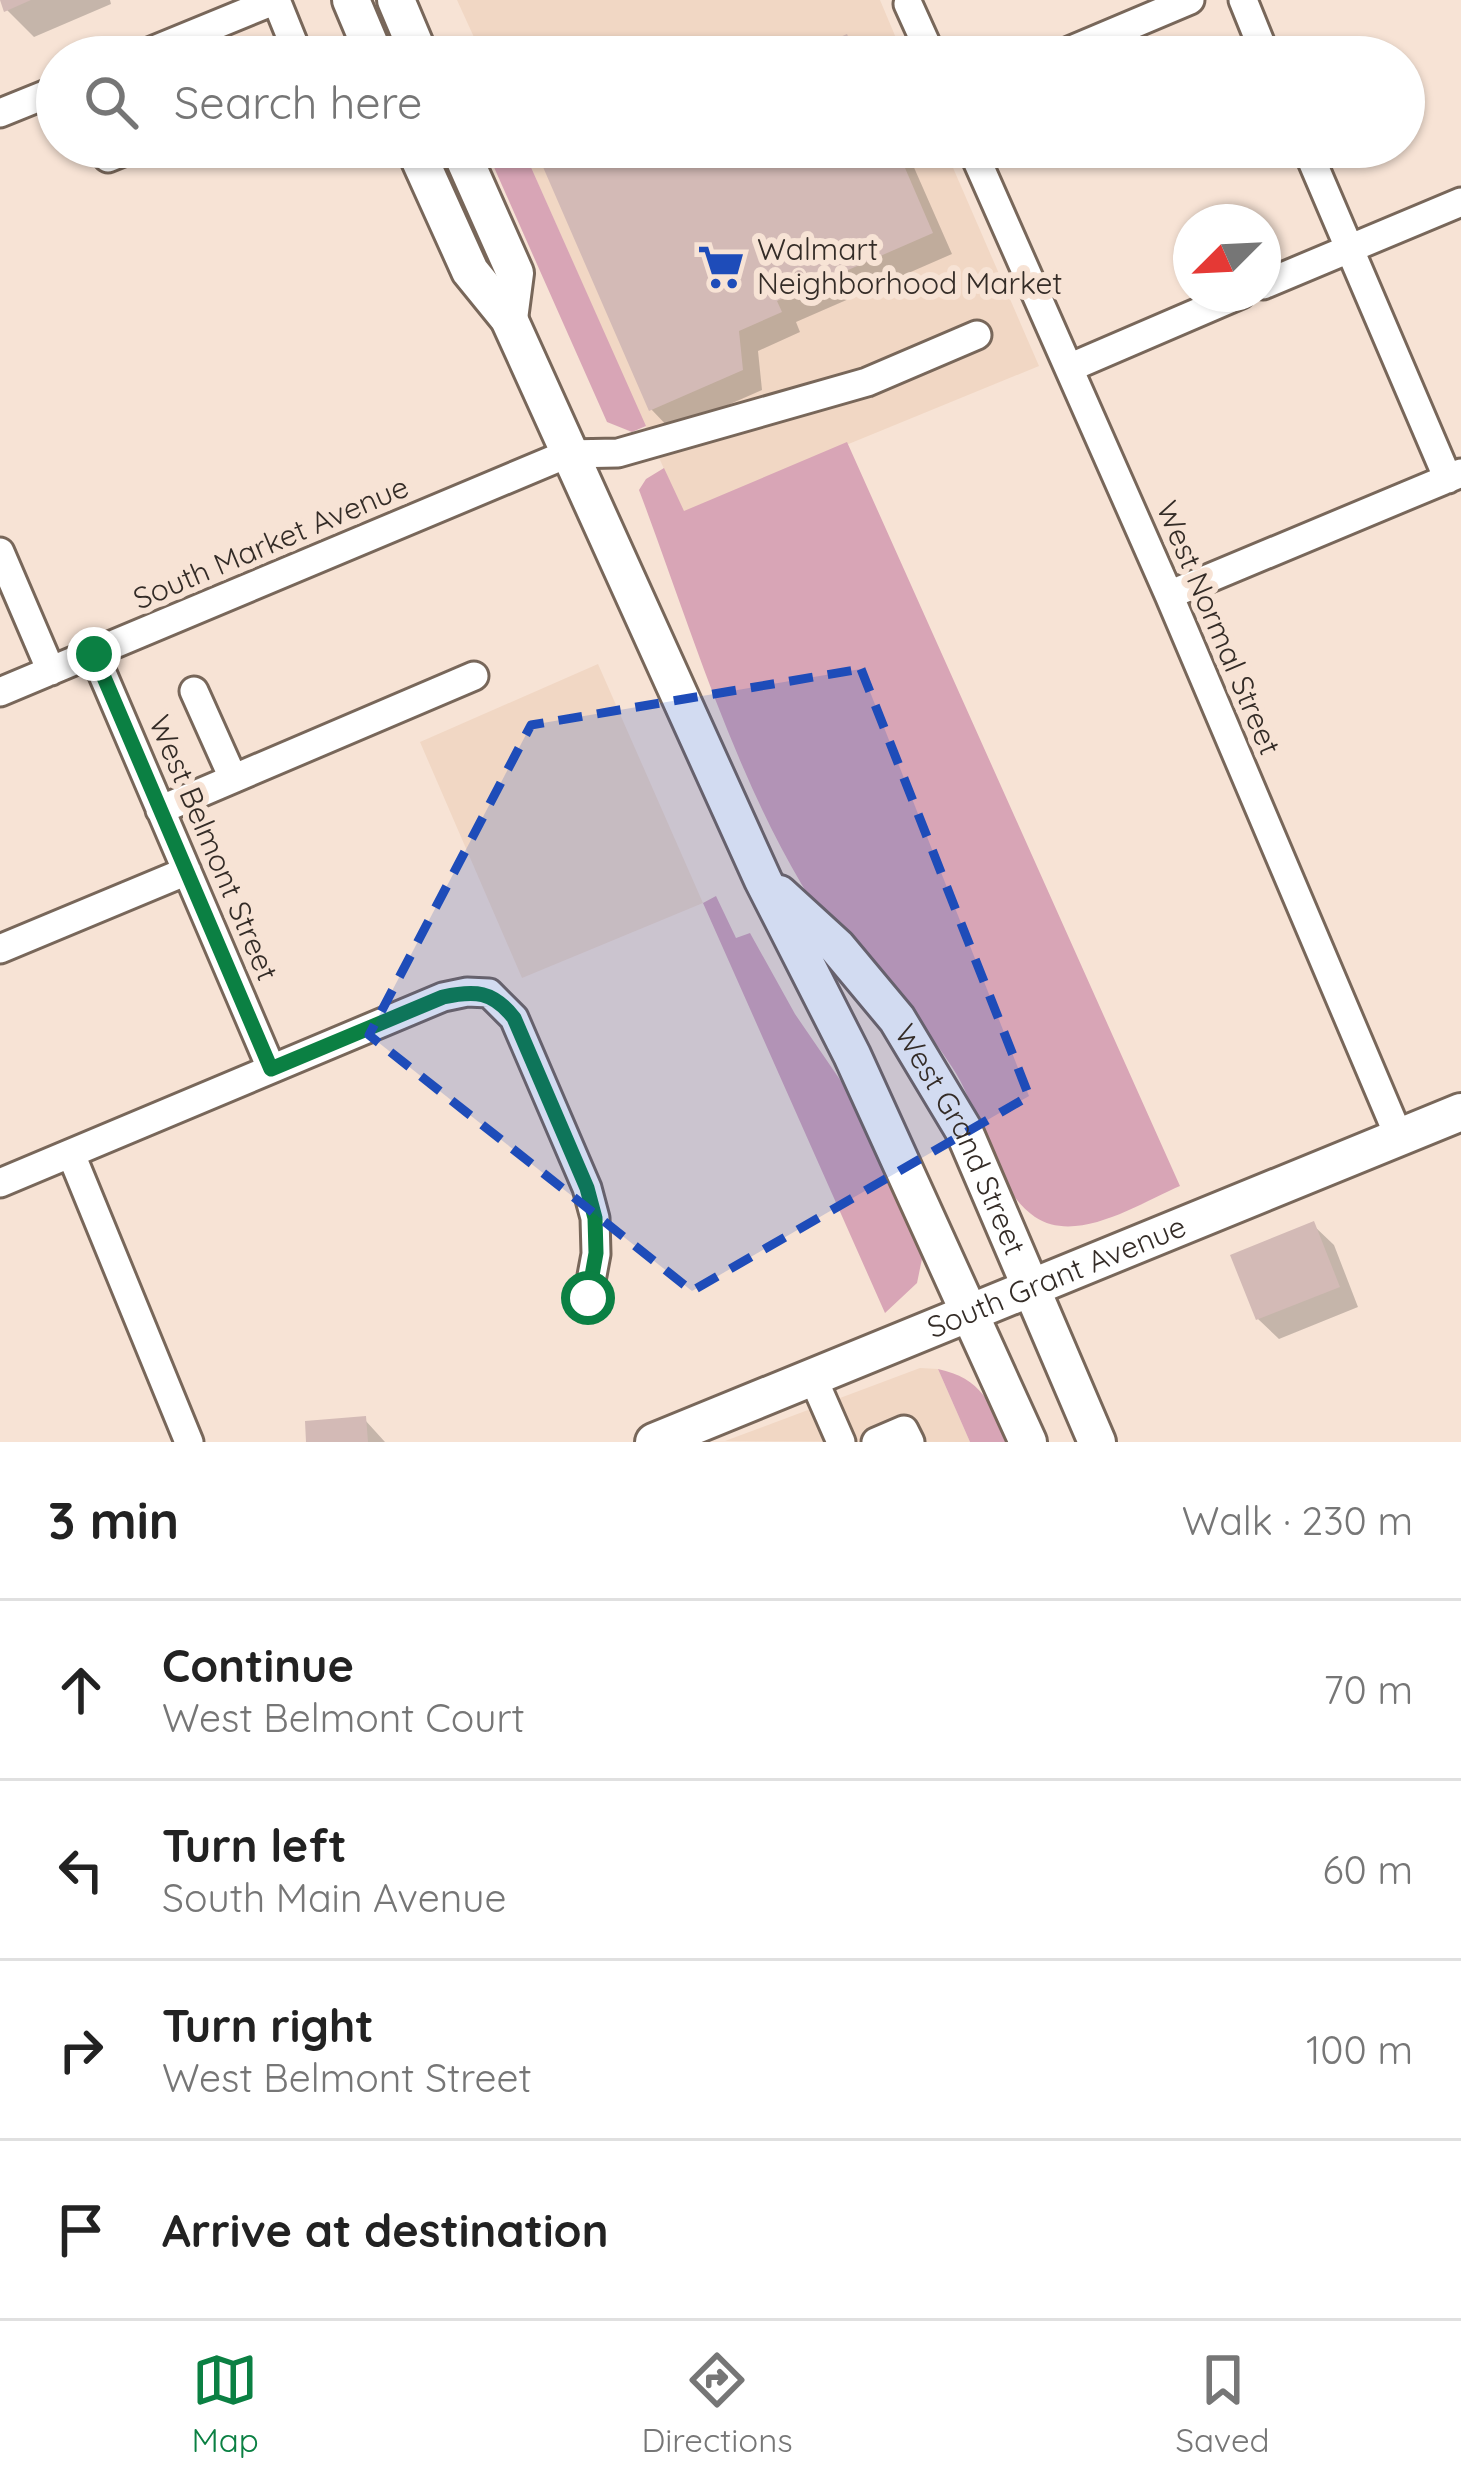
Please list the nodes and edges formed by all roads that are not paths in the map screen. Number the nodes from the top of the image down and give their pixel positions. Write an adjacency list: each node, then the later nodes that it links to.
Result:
1 (276, 0): 7 (street); 8 (street)
2 (351, 0): 9 (main road)
3 (396, 0): 10 (main road)
4 (1190, 0): 12 (street)
5 (1243, 0): 13 (street)
6 (908, 4): 11 (street)
7 (188, 36)
8 (291, 36)
9 (366, 36)
10 (411, 36)
11 (922, 36)
12 (1105, 36)
13 (1258, 36)
14 (36, 98): 15 (street)
15 (0, 113)
16 (423, 168): 24 (main road, West Grand Street)
17 (468, 168): 24 (main road, West Grand Street)
18 (980, 168): 26 (street, West Normal Street)
19 (1315, 168): 21 (street)
20 (1461, 202): 21 (street)
21 (1349, 249): 22 (street); 28 (street)
22 (1281, 277)
23 (1199, 312): 26 (street)
24 (509, 319): 27 (main road, West Grand Street)
25 (977, 334): 27 (street, South Market Avenue)
26 (1069, 368): 30 (street, West Normal Street)
27 (567, 454): 31 (street, South Market Avenue); 39 (main road, West Grand Street)
28 (1454, 476): 30 (street)
29 (0, 552): 32 (street)
30 (1169, 596): 43 (street, West Normal Street)
31 (94, 654): 32 (street, South Market Avenue); 37 (street, West Belmont Street)
32 (51, 671): 34 (street, South Market Avenue)
33 (474, 676): 36 (street)
34 (0, 692)
35 (194, 692): 36 (street)
36 (233, 778): 37 (street)
37 (160, 810): 38 (street, West Belmont Street)
38 (187, 871): 40 (street); 41 (street, West Belmont Street)
39 (763, 880): 46 (main road, West Grand Street); 48 (main road, West Grand Street)
40 (0, 949)
41 (271, 1069): 44 (street); 47 (street)
42 (1461, 1112): 43 (main road, South Grant Avenue)
43 (1399, 1137): 46 (main road, South Grant Avenue)
44 (70, 1154): 45 (street); 51 (street)
45 (0, 1184)
46 (1031, 1289): 48 (main road, South Grant Avenue); 57 (main road, West Grand Street)
47 (588, 1298)
48 (971, 1314): 49 (main road, South Grant Avenue); 56 (main road, West Grand Street)
49 (812, 1378): 50 (main road, South Grant Avenue); 53 (street)
50 (698, 1434): 52 (main road, South Grant Avenue)
51 (189, 1442)
52 (654, 1442)
53 (842, 1442)
54 (876, 1442): 55 (street)
55 (910, 1442)
56 (1028, 1442)
57 (1097, 1442)

